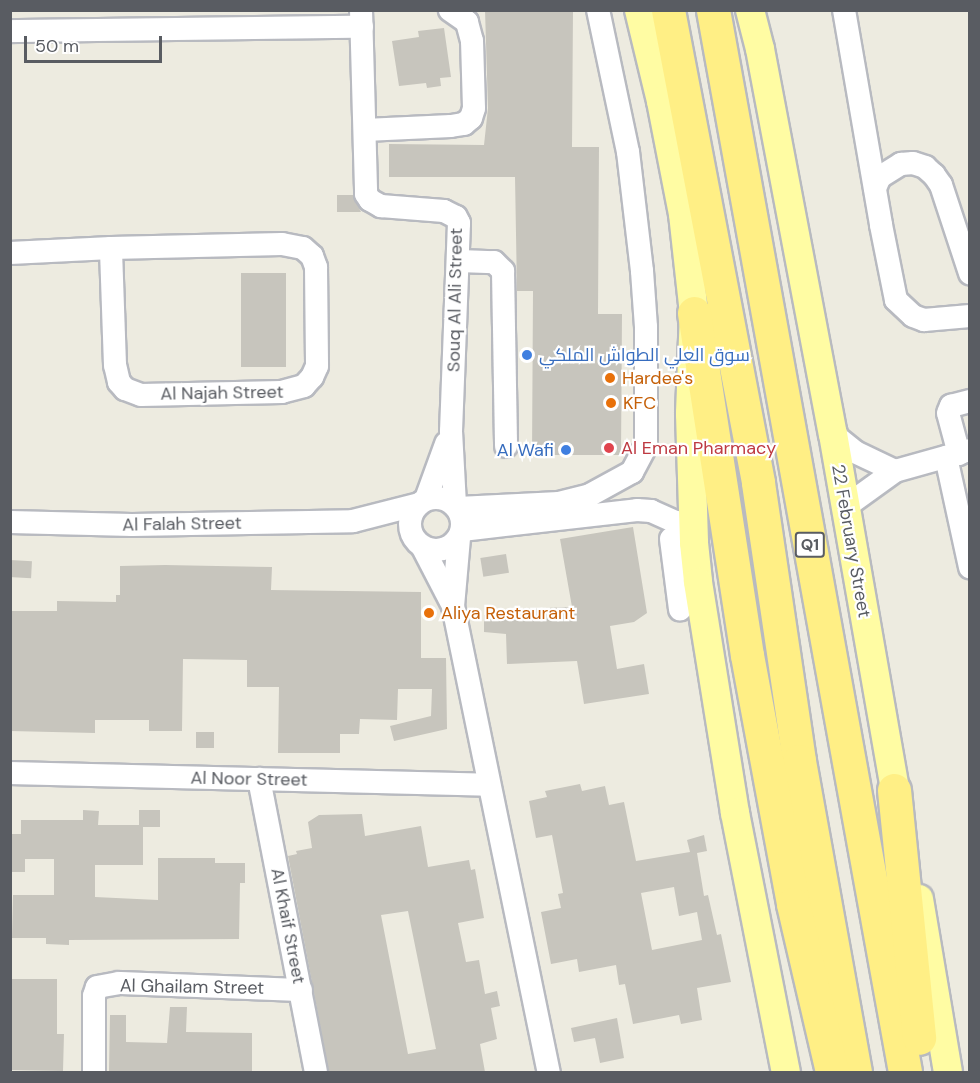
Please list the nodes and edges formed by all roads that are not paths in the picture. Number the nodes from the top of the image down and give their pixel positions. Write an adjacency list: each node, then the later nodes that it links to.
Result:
1 (450, 10): 10 (street)
2 (598, 10): 26 (street)
3 (639, 10): 16 (main road)
4 (750, 10): 20 (main road, 22 February Street)
5 (844, 10): 11 (street)
6 (714, 14): 45 (highway, Q1)
7 (362, 19): 9 (street, Souq Al Ali Street); 10 (street, Souq Al Ali Street)
8 (671, 23): 44 (highway, Q1)
9 (10, 31)
10 (365, 130): 14 (street, Souq Al Ali Street)
11 (875, 188): 15 (street); 17 (street)
12 (111, 248): 12 (street, Al Najah Street); 13 (street, Al Najah Street)
13 (10, 253)
14 (459, 261): 19 (street, Souq Al Ali Street); 21 (street)
15 (969, 273)
16 (694, 313): 30 (main road); 43 (highway)
17 (969, 316)
18 (969, 401): 22 (street)
19 (451, 431): 24 (street, Souq Al Ali Street); 26 (street, Souq Al Ali Street)
20 (833, 434): 23 (street); 25 (main road, 22 February Street)
21 (506, 446)
22 (958, 454): 23 (street); 31 (street)
23 (895, 471): 25 (street)
24 (423, 502): 26 (street); 27 (street, Al Falah Street); 29 (street)
25 (845, 507): 37 (main road, 22 February Street)
26 (459, 520): 29 (street); 30 (street); 32 (street)
27 (353, 521): 28 (street, Al Falah Street); 29 (street, Al Falah Street)
28 (10, 522)
29 (419, 543): 32 (street)
30 (683, 551): 33 (street); 42 (main road)
31 (969, 567)
32 (453, 606): 36 (street)
33 (680, 609)
34 (10, 773): 35 (street, Al Noor Street)
35 (259, 779): 36 (street, Al Noor Street); 38 (street, Al Khaif Street)
36 (488, 785): 41 (street)
37 (894, 790): 46 (highway); 47 (main road, 22 February Street)
38 (301, 990): 39 (street, Al Ghailam Street); 40 (street, Al Khaif Street)
39 (94, 1072)
40 (316, 1072)
41 (549, 1072)
42 (786, 1072)
43 (832, 1072)
44 (855, 1072)
45 (905, 1072)
46 (922, 1072)
47 (948, 1072)

